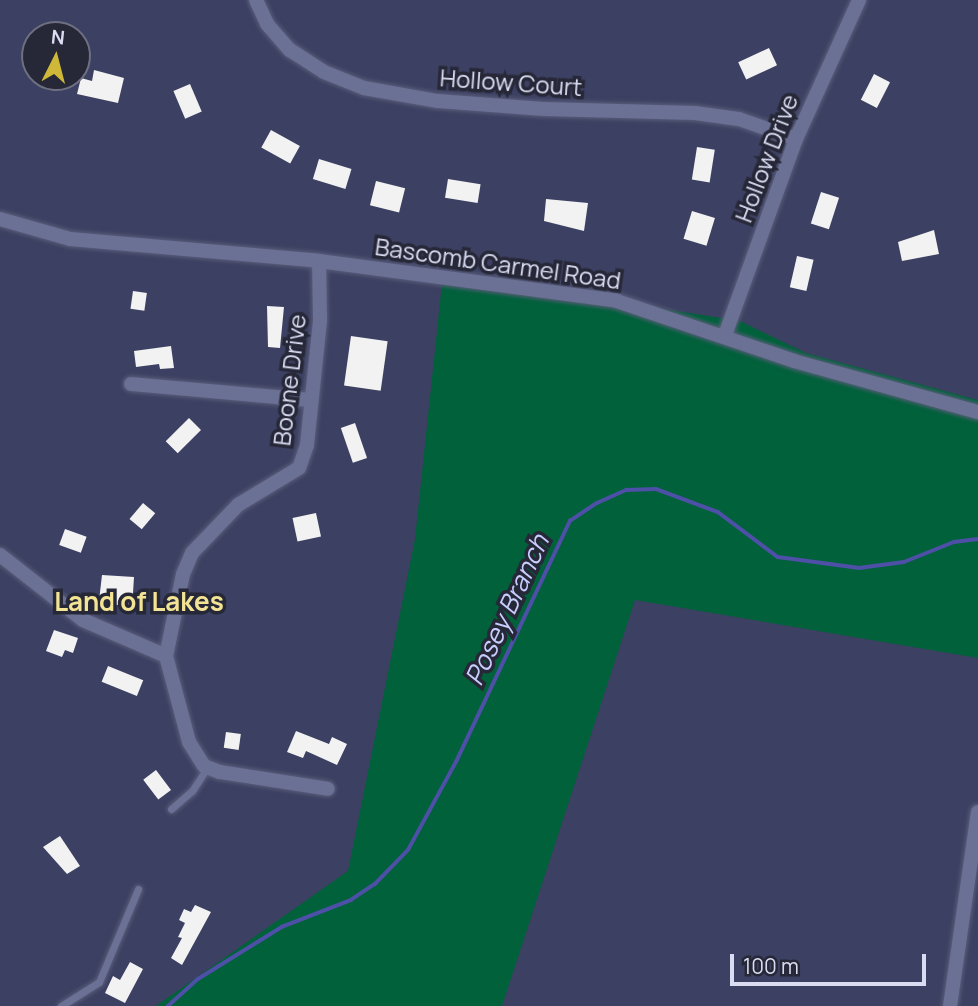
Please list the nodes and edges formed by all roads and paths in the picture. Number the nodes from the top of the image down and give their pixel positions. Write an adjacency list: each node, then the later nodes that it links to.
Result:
1 (256, 0): 3 (street, Hollow Court)
2 (859, 0): 3 (street, Hollow Drive)
3 (796, 139): 6 (street, Hollow Drive)
4 (0, 219): 5 (street, Bascomb Carmel Road)
5 (319, 261): 6 (street, Bascomb Carmel Road); 8 (street, Boone Drive)
6 (725, 335): 9 (street, Bascomb Carmel Road)
7 (131, 384): 8 (street)
8 (312, 400): 11 (street, Boone Drive)
9 (978, 412)
10 (0, 555): 11 (street)
11 (166, 656): 12 (street)
12 (207, 767): 13 (street); 14 (lane)
13 (328, 789)
14 (171, 809)
15 (978, 812): 18 (street)
16 (138, 889): 17 (lane)
17 (61, 1006)
18 (950, 1006)

